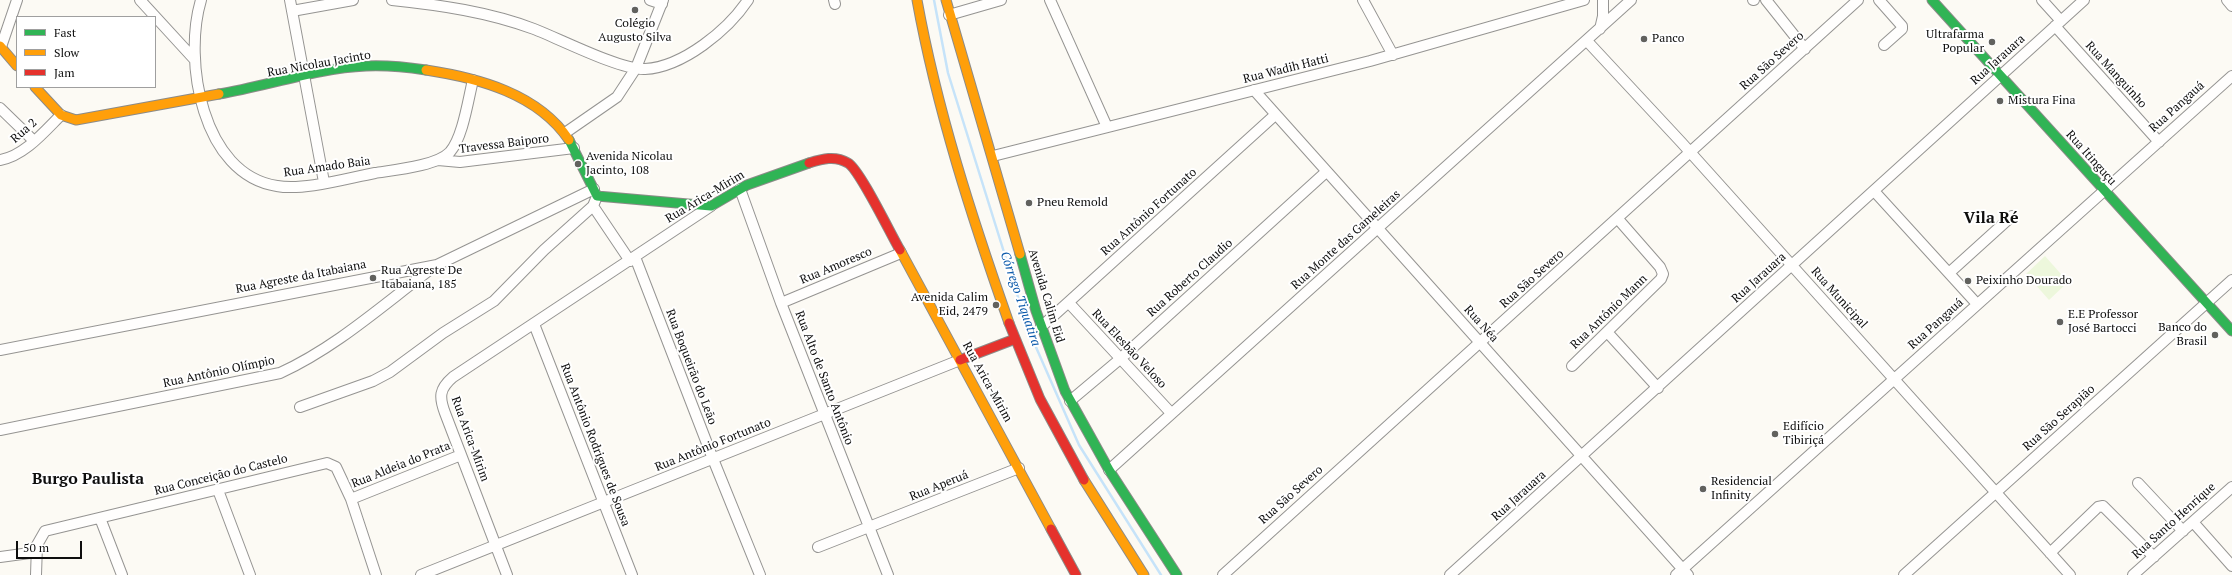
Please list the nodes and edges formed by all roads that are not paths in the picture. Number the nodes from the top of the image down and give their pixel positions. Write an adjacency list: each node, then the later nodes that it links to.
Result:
1 (18, 0): 34 (street)
2 (140, 0): 28 (street)
3 (201, 0): 37 (street, Rua Amado Baia)
4 (290, 0): 26 (street)
5 (353, 0): 26 (street)
6 (392, 0): 39 (street)
7 (650, 0): 24 (street)
8 (748, 0): 39 (street)
9 (918, 0): 84 (main road)
10 (946, 0): 27 (main road, Avenida Calim Eid)
11 (1002, 0): 27 (street)
12 (1050, 0): 50 (street)
13 (1363, 0): 36 (street)
14 (1584, 0): 36 (street, Rua Wadih Hatti)
15 (1603, 0): 31 (street)
16 (1631, 0): 31 (street, Rua Monte das Gameleiras)
17 (1766, 0): 35 (street)
18 (1858, 0): 35 (street, Rua São Severo)
19 (1879, 0): 33 (street)
20 (1932, 0): 40 (main road, Rua Itinguçu)
21 (2042, 0): 30 (street, Rua Manguinho)
22 (2084, 0): 30 (street, Rua Jarauara)
23 (2227, 0): 25 (street)
24 (663, 2): 39 (street)
25 (2232, 6)
26 (292, 11): 42 (street)
27 (949, 15): 56 (main road, Avenida Calim Eid)
28 (155, 16)
29 (156, 17): 37 (street)
30 (2058, 24): 40 (street, Rua Jarauara); 53 (street, Rua Manguinho)
31 (1600, 29): 32 (street, Rua Monte das Gameleiras)
32 (1587, 41): 55 (street, Rua Municipal); 69 (street, Rua Monte das Gameleiras)
33 (1884, 45)
34 (0, 46): 38 (main road)
35 (1804, 49): 55 (street, Rua São Severo)
36 (1393, 55): 45 (street, Rua Wadih Hatti)
37 (195, 60): 46 (street, Rua Amado Baia)
38 (16, 65)
39 (636, 68): 51 (street)
40 (2001, 75): 62 (main road, Rua Itinguçu); 63 (street, Rua Jarauara)
41 (2232, 76): 53 (street, Rua Pangauá)
42 (304, 78): 43 (main road, Rua Nicolau Jacinto); 46 (main road, Rua Nicolau Jacinto); 60 (street)
43 (473, 80): 51 (main road, Rua Nicolau Jacinto); 58 (street, Rua Amado Baia)
44 (36, 88): 48 (main road)
45 (1254, 90): 49 (street, Rua Néa); 50 (street, Rua Wadih Hatti)
46 (200, 99): 48 (main road, Rua Nicolau Jacinto); 60 (street, Rua Amado Baia)
47 (0, 108): 52 (street)
48 (61, 115): 52 (street, Rua 2)
49 (1274, 115): 59 (street, Rua Néa); 77 (street, Rua Antônio Fortunato)
50 (1107, 127): 56 (street, Rua Wadih Hatti)
51 (565, 133): 54 (main road, Rua Nicolau Jacinto)
52 (34, 141): 57 (street, Rua 2)
53 (2159, 142): 62 (street, Rua Pangauá)
54 (574, 148): 58 (street, Travessa Baiporo); 64 (main road, Rua Nicolau Jacinto)
55 (1690, 152): 68 (street, Rua São Severo); 73 (street, Rua Municipal)
56 (992, 156): 81 (main road, Avenida Calim Eid)
57 (0, 160)
58 (438, 160): 60 (street, Rua Amado Baia)
59 (1326, 172): 69 (street, Rua Néa); 87 (street, Rua Roberto Claudio)
60 (324, 182)
61 (740, 189): 66 (main road, Rua Arica-Mirim); 70 (main road, Rua Arica-Mirim); 76 (street, Rua Alto de Santo Antônio)
62 (2104, 190): 78 (main road, Rua Itinguçu); 79 (street, Rua Pangauá)
63 (1874, 191): 73 (street, Rua Jarauara); 74 (street)
64 (596, 193): 65 (street); 66 (main road); 72 (street, Rua Agreste da Itabaiana)
65 (593, 206): 71 (street, Rua Boqueirão do Leão); 93 (street)
66 (711, 206): 71 (street, Rua Arica-Mirim)
67 (2012, 216): 74 (street)
68 (1618, 219): 83 (street, Rua Antônio Mann); 85 (street, Rua São Severo)
69 (1377, 229): 85 (street, Rua Néa); 94 (street, Rua Monte das Gameleiras)
70 (901, 252): 76 (street, Rua Amoresco); 88 (main road, Rua Arica-Mirim)
71 (632, 259): 80 (street, Rua Arica-Mirim); 99 (street, Rua Boqueirão do Leão)
72 (437, 265): 86 (street, Rua Agreste da Itabaiana); 96 (street, Rua Antônio Olímpio)
73 (1792, 266): 90 (street, Rua Municipal); 91 (street, Rua Jarauara)
74 (1949, 273): 79 (street)
75 (2232, 280): 78 (street, Rua São Serapião)
76 (781, 303): 95 (street, Rua Alto de Santo Antônio)
77 (1069, 303): 81 (street, Rua Antônio Fortunato); 87 (street, Rua Elesbão Veloso)
78 (2207, 303): 82 (main road, Rua Itinguçu); 105 (street, Rua São Serapião)
79 (1977, 304): 90 (street, Rua Pangauá)
80 (534, 324): 97 (street, Rua Arica-Mirim); 107 (street, Rua Antônio Rodrigues de Sousa)
81 (1042, 327): 92 (main road, Avenida Calim Eid)
82 (2232, 331)
83 (1608, 333): 89 (street, Rua Antônio Mann); 91 (street)
84 (1015, 339): 88 (main road, Rua Antônio Fortunato); 130 (main road)
85 (1480, 342): 98 (street, Rua Néa); 132 (street, Rua São Severo)
86 (0, 350)
87 (1120, 359): 92 (street, Rua Roberto Claudio); 94 (street, Rua Elesbão Veloso)
88 (960, 360): 95 (street, Rua Antônio Fortunato); 100 (main road, Rua Arica-Mirim)
89 (1572, 366)
90 (1895, 380): 105 (street, Rua Municipal); 119 (street, Rua Pangauá)
91 (1658, 388): 98 (street, Rua Jarauara)
92 (1070, 401): 101 (main road, Avenida Calim Eid)
93 (300, 407)
94 (1170, 413): 101 (street, Rua Monte das Gameleiras)
95 (824, 414): 99 (street, Rua Antônio Fortunato); 110 (street, Rua Alto de Santo Antônio)
96 (0, 430)
97 (460, 455): 106 (street, Rua Aldeia do Prata); 112 (street, Rua Arica-Mirim)
98 (1583, 456): 119 (street, Rua Néa); 133 (street, Rua Jarauara)
99 (713, 459): 107 (street, Rua Antônio Fortunato); 127 (street, Rua Boqueirão do Leão)
100 (1019, 468): 110 (street, Rua Aperuá); 129 (main road, Rua Arica-Mirim)
101 (1109, 470): 131 (main road, Avenida Calim Eid)
102 (2138, 483): 111 (street)
103 (2232, 487): 109 (street, Rua Santo Henrique)
104 (218, 490): 106 (street, Rua Conceição do Castelo); 108 (street, Rua Conceição do Castelo); 122 (street)
105 (1996, 493): 115 (street, Rua Municipal); 134 (street, Rua São Serapião)
106 (351, 499): 123 (street, Rua Conceição do Castelo)
107 (602, 504): 112 (street, Rua Antônio Fortunato); 126 (street, Rua Antônio Rodrigues de Sousa)
108 (100, 518): 114 (street, Rua Conceição do Castelo); 121 (street)
109 (2192, 522): 111 (street, Rua Santo Henrique); 118 (street)
110 (870, 528): 113 (street, Rua Aperuá); 128 (street, Rua Alto de Santo Antônio)
111 (2183, 531): 117 (street, Rua Santo Henrique)
112 (496, 544): 124 (street, Rua Antônio Fortunato); 125 (street, Rua Arica-Mirim)
113 (818, 547)
114 (37, 552): 116 (street); 120 (street, Rua Conceição do Castelo)
115 (2050, 553): 117 (street); 135 (street, Rua Municipal)
116 (0, 557)
117 (2154, 557): 136 (street, Rua Santo Henrique)
118 (2232, 566)
119 (1682, 573)
120 (36, 575)
121 (122, 575)
122 (250, 575)
123 (376, 575)
124 (421, 575)
125 (507, 575)
126 (632, 575)
127 (760, 575)
128 (888, 575)
129 (1075, 575)
130 (1144, 575)
131 (1177, 575)
132 (1223, 575)
133 (1450, 575)
134 (1904, 575)
135 (2070, 575)
136 (2133, 575)

